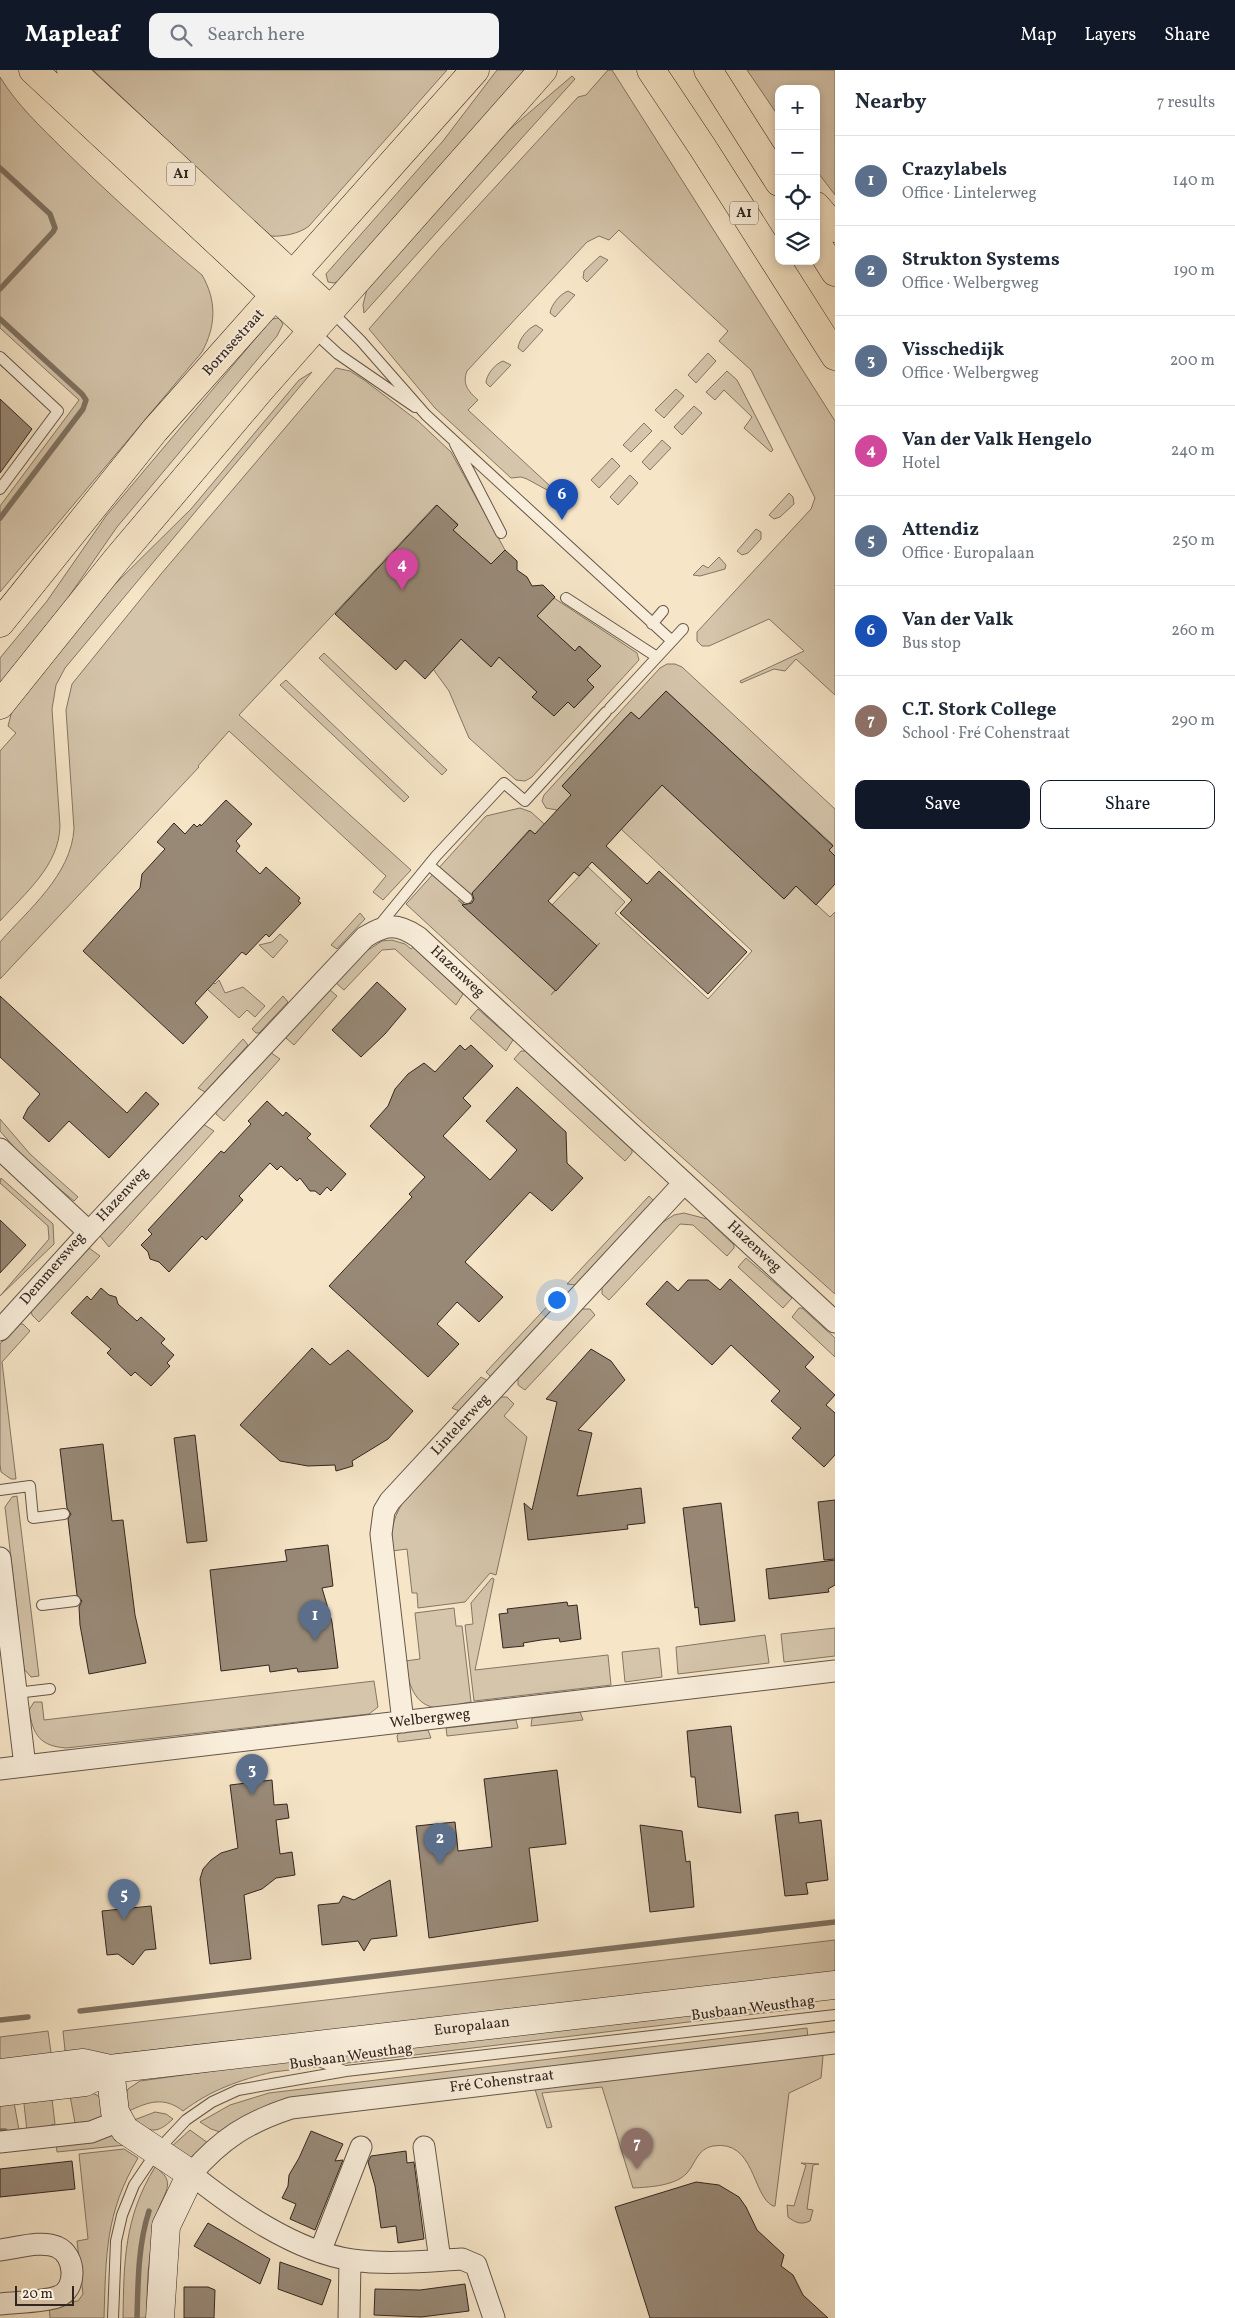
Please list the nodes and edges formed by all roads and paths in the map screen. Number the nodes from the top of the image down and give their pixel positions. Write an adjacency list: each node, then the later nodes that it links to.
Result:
1 (33, 70): 15 (main road, A1)
2 (71, 70): 14 (main road, A1)
3 (475, 70): 14 (main road, Bornsestraat)
4 (543, 70): 16 (main road)
5 (651, 70): 17 (main road, A1)
6 (708, 70): 7 (main road)
7 (724, 94): 8 (main road); 9 (main road)
8 (775, 155)
9 (775, 176)
10 (820, 211): 11 (main road)
11 (835, 228)
12 (820, 248): 13 (main road)
13 (835, 272)
14 (293, 276): 15 (main road, Bornsestraat); 16 (main road)
15 (276, 296): 16 (main road); 25 (main road, Bornsestraat)
16 (321, 320): 19 (lane); 19 (lane); 30 (main road)
17 (835, 356)
18 (0, 357): 21 (lane)
19 (426, 415): 20 (lane)
20 (452, 438): 22 (lane); 26 (lane)
21 (0, 488)
22 (501, 533)
23 (566, 598): 29 (lane)
24 (663, 611): 26 (lane)
25 (0, 623)
26 (652, 624): 28 (lane)
27 (683, 629): 28 (lane)
28 (672, 641): 29 (lane)
29 (657, 657): 31 (lane)
30 (0, 704)
31 (429, 865): 32 (lane); 33 (lane)
32 (467, 898)
33 (376, 930): 35 (street, Hazenweg); 36 (street, Hazenweg)
34 (3, 1158): 36 (street, Demmersweg)
35 (684, 1183): 37 (street, Hazenweg); 47 (street, Lintelerweg)
36 (89, 1232): 38 (street, Demmersweg)
37 (835, 1322)
38 (0, 1330)
39 (0, 1490): 40 (lane)
40 (64, 1514)
41 (0, 1558): 46 (street)
42 (75, 1601): 43 (lane)
43 (42, 1605)
44 (835, 1671): 47 (street, Welbergweg)
45 (50, 1689): 46 (lane)
46 (16, 1693): 48 (street)
47 (403, 1722): 48 (street, Welbergweg)
48 (25, 1766): 49 (street)
49 (0, 1769)
50 (835, 1985): 53 (street, Europalaan)
51 (835, 2015): 55 (lane, Busbaan Weusthag)
52 (835, 2043): 63 (street, Fré Cohenstraat)
53 (287, 2049): 54 (street, Europalaan); 55 (lane)
54 (110, 2069): 56 (street, Europalaan); 57 (street, Europalaan); 58 (street)
55 (346, 2071): 62 (lane, Busbaan Weusthag)
56 (0, 2073)
57 (0, 2092)
58 (119, 2122): 59 (street); 62 (street)
59 (0, 2142)
60 (361, 2147): 65 (street)
61 (424, 2147): 67 (street)
62 (157, 2151): 63 (street); 69 (lane, Busbaan Weusthag)
63 (191, 2174): 65 (street); 70 (street)
64 (0, 2250): 68 (street)
65 (320, 2252): 66 (street)
66 (350, 2260): 67 (street); 71 (street)
67 (440, 2260): 72 (street)
68 (0, 2304)
69 (113, 2318)
70 (160, 2318)
71 (349, 2318)
72 (494, 2318)

